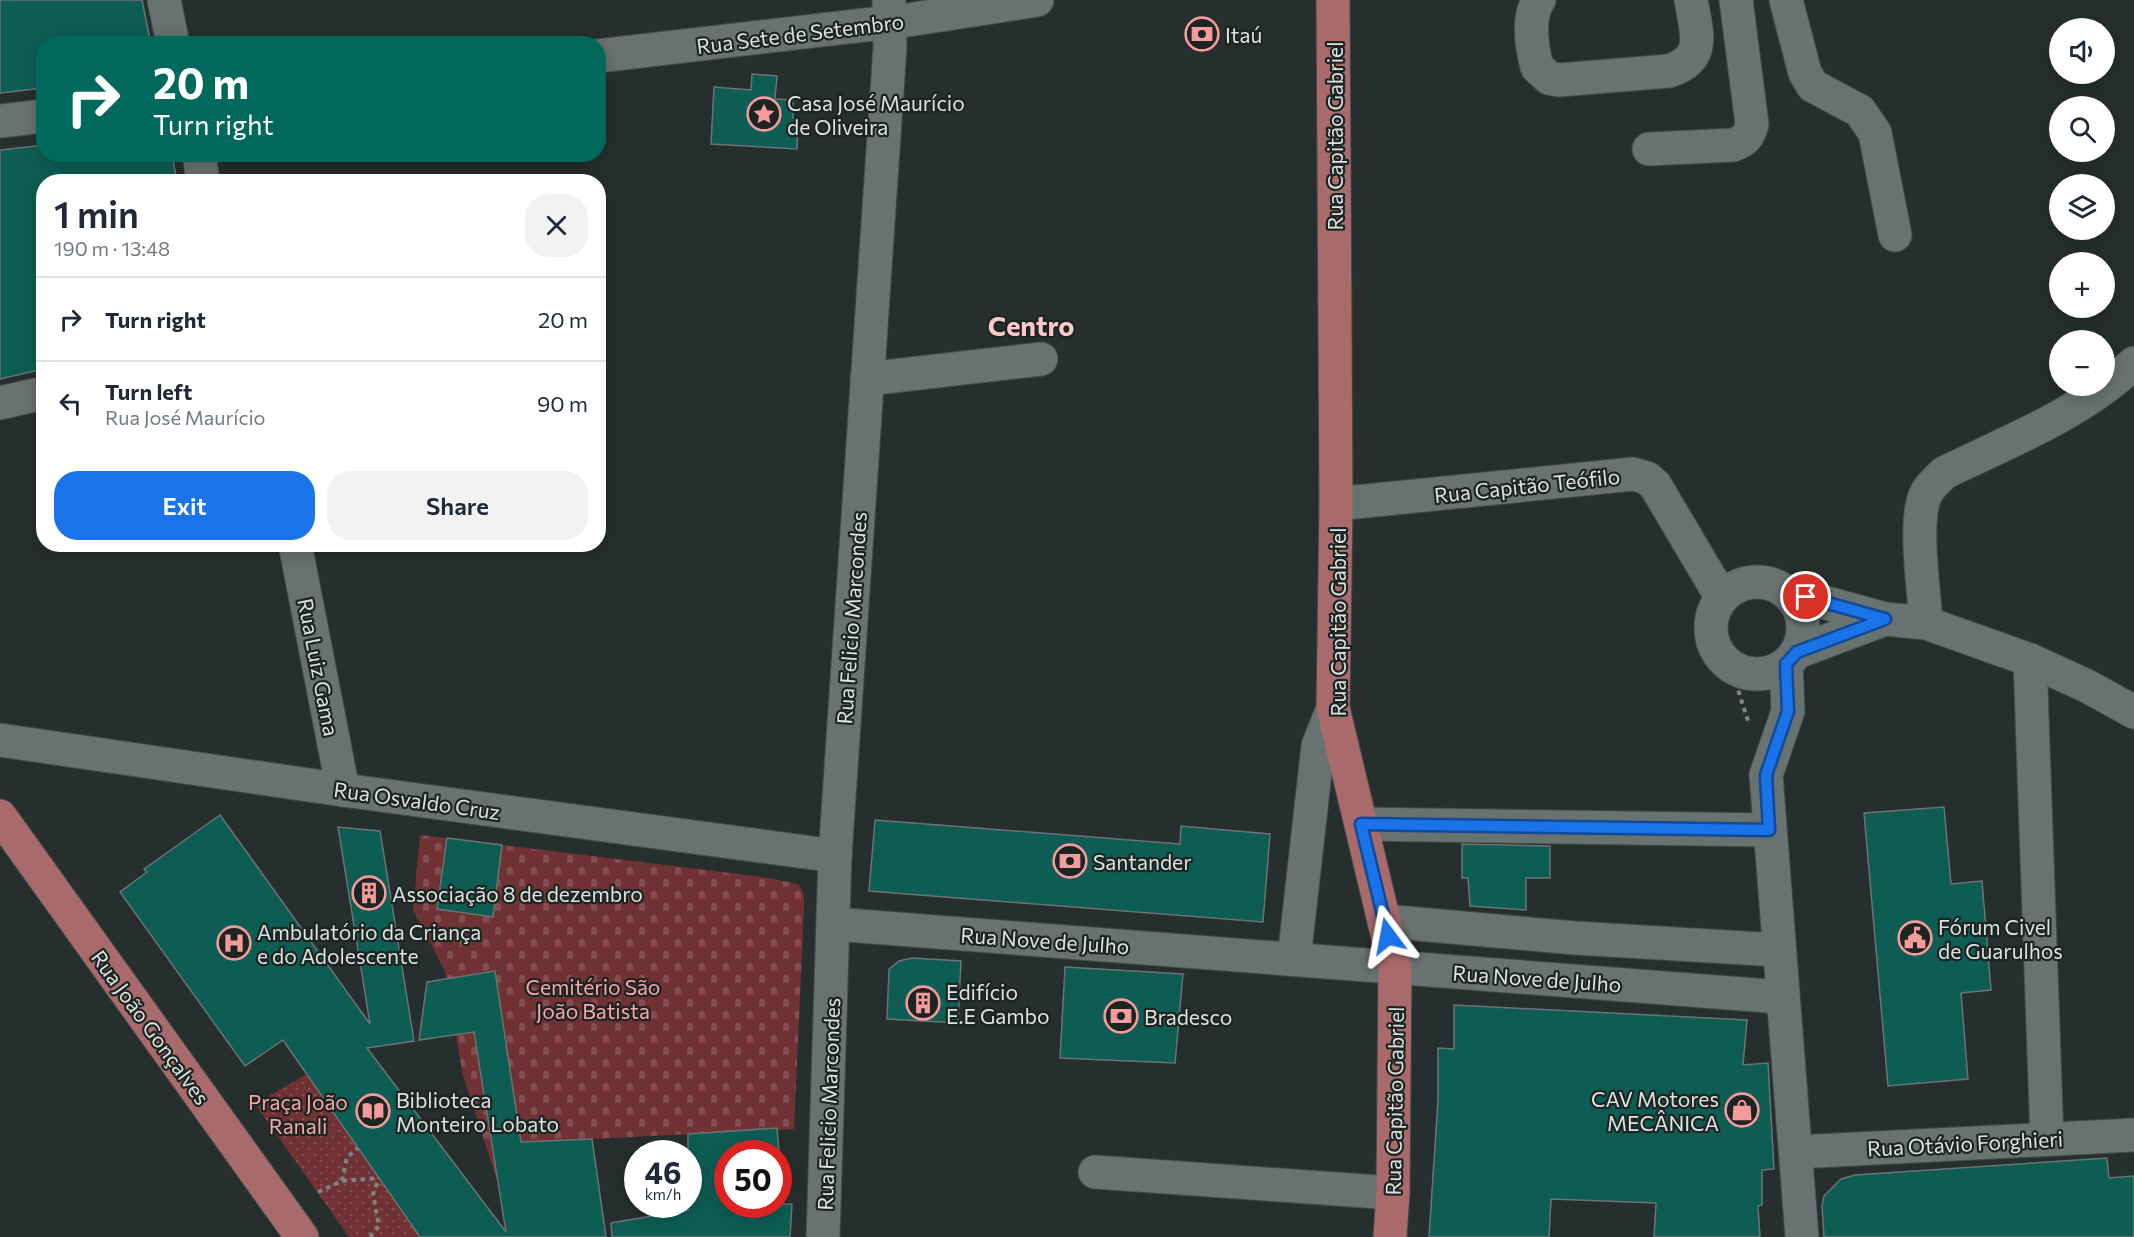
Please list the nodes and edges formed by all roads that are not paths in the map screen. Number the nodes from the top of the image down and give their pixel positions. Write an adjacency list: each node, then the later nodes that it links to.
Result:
1 (164, 0): 9 (street)
2 (1037, 0): 8 (street, Rua Sete de Setembro)
3 (1333, 0): 20 (main road, Rua Capitão Gabriel)
4 (1539, 0): 5 (street)
5 (1691, 0)
6 (1736, 0): 13 (street)
7 (1786, 0): 14 (street)
8 (889, 11): 10 (street, Rua Sete de Setembro); 17 (street, Rua Felicio Marcondes)
9 (171, 36)
10 (606, 55)
11 (36, 117): 12 (street)
12 (0, 121)
13 (1649, 149)
14 (1895, 235)
15 (1041, 359): 17 (street)
16 (2134, 363): 25 (street)
17 (867, 379): 35 (street, Rua Felicio Marcondes)
18 (36, 395): 19 (street)
19 (0, 403)
20 (1336, 504): 23 (street, Rua Capitão Teófilo); 28 (main road, Rua Capitão Gabriel)
21 (297, 552): 31 (street, Rua Luiz Gama)
22 (1786, 592): 23 (street); 24 (street); 26 (street)
23 (1722, 598): 26 (street)
24 (1885, 619): 25 (street); 26 (street)
25 (1926, 623): 27 (street)
26 (1791, 658): 34 (street)
27 (2031, 660): 29 (street); 43 (street)
28 (1333, 708): 33 (main road, Rua Capitão Gabriel); 39 (street)
29 (2134, 712)
30 (0, 740): 31 (street, Rua Osvaldo Cruz)
31 (343, 790): 35 (street, Rua Osvaldo Cruz)
32 (0, 816): 47 (main road, Rua João Gonçalves)
33 (1361, 824): 34 (street); 36 (main road, Rua Capitão Gabriel)
34 (1769, 830): 38 (street)
35 (835, 856): 37 (street, Rua Felicio Marcondes)
36 (1384, 921): 38 (street, Rua Nove de Julho); 40 (main road, Rua Capitão Gabriel)
37 (833, 924): 39 (street, Rua Nove de Julho); 48 (street, Rua Felicio Marcondes)
38 (1778, 950): 41 (street)
39 (1294, 959): 40 (street, Rua Nove de Julho)
40 (1395, 967): 41 (street, Rua Nove de Julho); 46 (main road, Rua Capitão Gabriel)
41 (1781, 997): 44 (street)
42 (2134, 1135): 43 (street, Rua Otávio Forghieri)
43 (2047, 1138): 44 (street, Rua Otávio Forghieri)
44 (1796, 1152): 50 (street)
45 (1095, 1172): 46 (street)
46 (1393, 1193): 49 (main road, Rua Capitão Gabriel)
47 (302, 1237)
48 (823, 1237)
49 (1390, 1237)
50 (1802, 1237)

